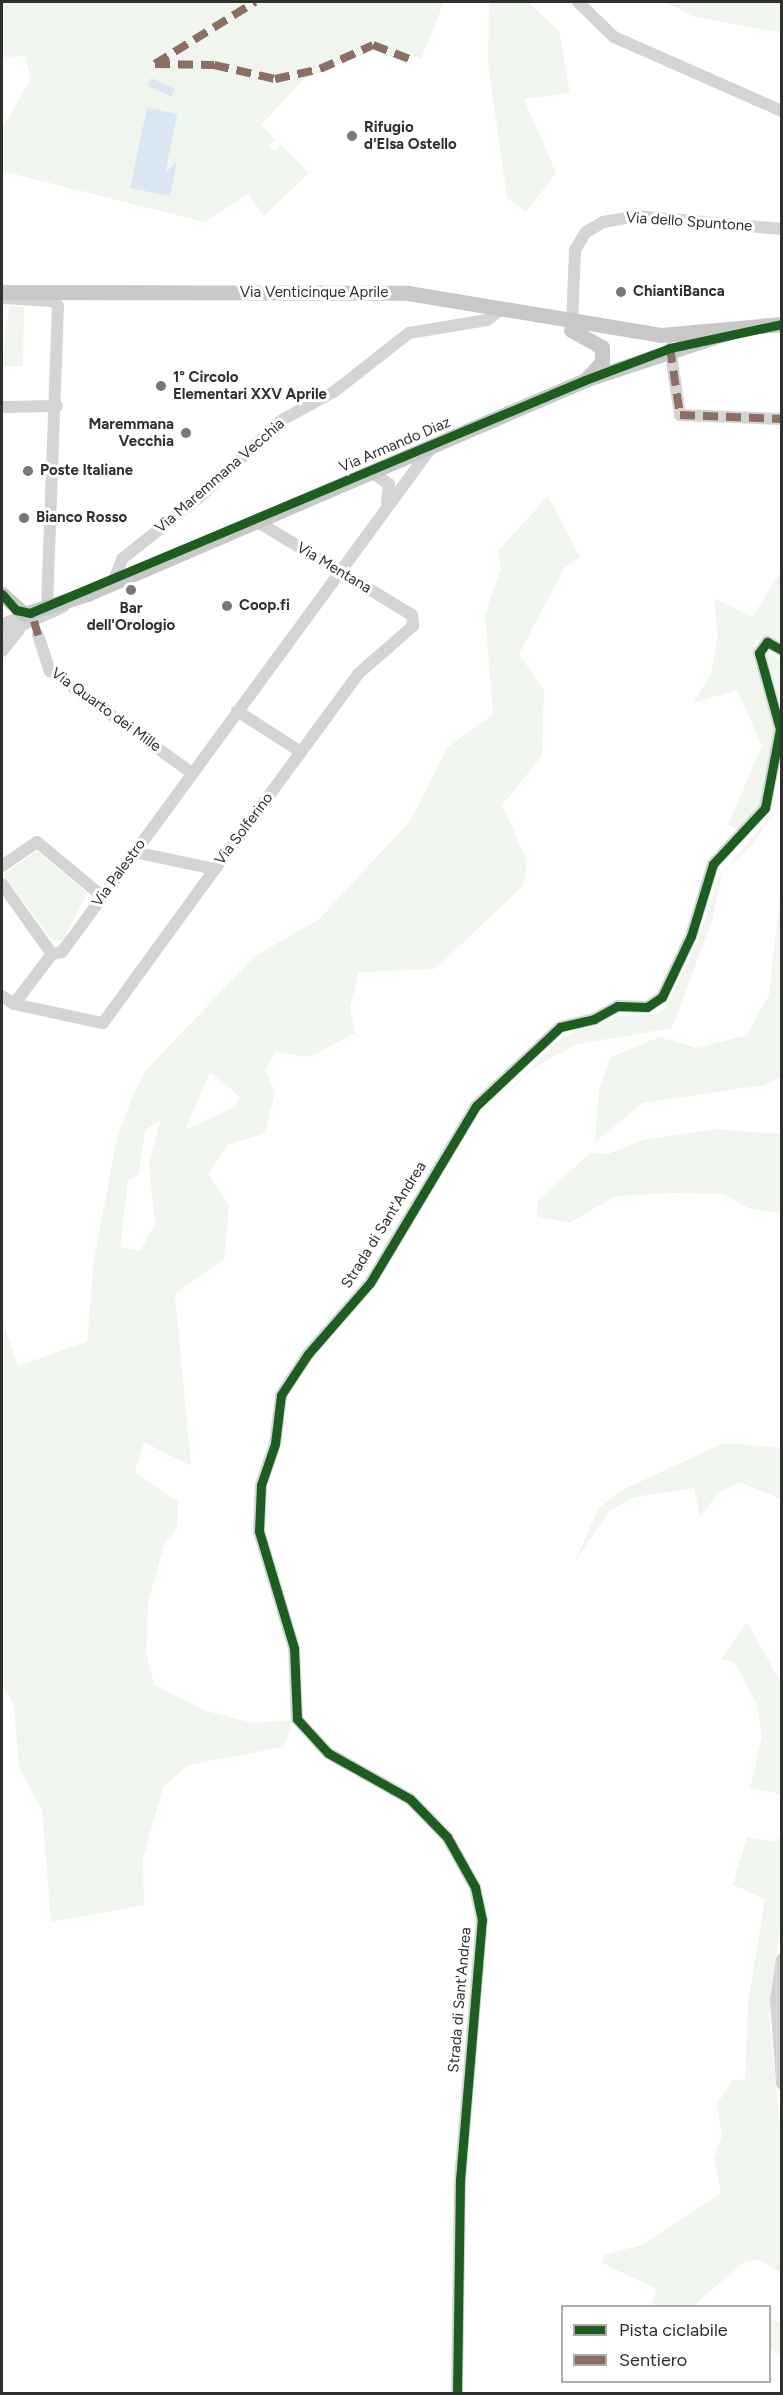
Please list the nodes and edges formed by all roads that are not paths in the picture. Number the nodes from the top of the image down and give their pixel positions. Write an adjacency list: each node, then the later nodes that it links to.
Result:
1 (578, 2): 2 (street)
2 (782, 111)
3 (782, 229): 8 (street, Via dello Spuntone)
4 (2, 292): 6 (main road, Via Venticinque Aprile)
5 (2, 298): 16 (street)
6 (500, 310): 7 (main road, Via Venticinque Aprile); 24 (street, Via Maremmana Vecchia)
7 (536, 319): 8 (main road, Via Venticinque Aprile); 15 (main road)
8 (572, 323): 11 (main road, Via Venticinque Aprile)
9 (782, 324): 10 (main road, Via Armando Diaz)
10 (732, 331): 12 (main road, Via Armando Diaz); 13 (main road, Via Armando Diaz)
11 (628, 333): 12 (main road, Via Armando Diaz); 14 (main road); 14 (main road)
12 (661, 335): 13 (main road)
13 (670, 348): 14 (main road, Via Armando Diaz); 18 (street)
14 (631, 363): 15 (main road, Via Armando Diaz)
15 (585, 380): 19 (main road, Via Armando Diaz)
16 (57, 406): 17 (street); 27 (street)
17 (2, 407)
18 (782, 419)
19 (433, 445): 20 (main road, Via Armando Diaz); 21 (street, Via Palestro)
20 (371, 472): 21 (street); 22 (main road, Via Armando Diaz)
21 (385, 507): 23 (street, Via Palestro)
22 (256, 521): 23 (street, Via Mentana); 24 (main road, Via Armando Diaz)
23 (339, 570): 29 (street, Via Mentana); 36 (street, Via Palestro)
24 (113, 583): 26 (main road, Via Armando Diaz)
25 (2, 594): 28 (main road)
26 (87, 594): 27 (main road, Via Armando Diaz); 31 (street)
27 (47, 606): 28 (main road, Via Armando Diaz)
28 (27, 614): 30 (street)
29 (412, 615): 37 (street, Via Solferino)
30 (2, 625)
31 (19, 630): 32 (street); 34 (street)
32 (2, 634)
33 (38, 636): 38 (street, Via Quarto dei Mille)
34 (2, 651)
35 (782, 651): 49 (street, Strada di Sant'Andrea)
36 (237, 711): 37 (street); 38 (street, Via Palestro)
37 (301, 752): 41 (street, Via Solferino)
38 (192, 773): 39 (street, Via Palestro)
39 (134, 852): 41 (street, Via Solferino); 43 (street, Via Palestro)
40 (2, 866): 43 (street)
41 (215, 869): 46 (street)
42 (2, 884): 44 (street)
43 (102, 896): 44 (street, Via Palestro)
44 (52, 954): 46 (street, Via Palestro)
45 (2, 996): 46 (street)
46 (14, 1004)
47 (782, 1959): 48 (street)
48 (782, 2084)
49 (457, 2394)

